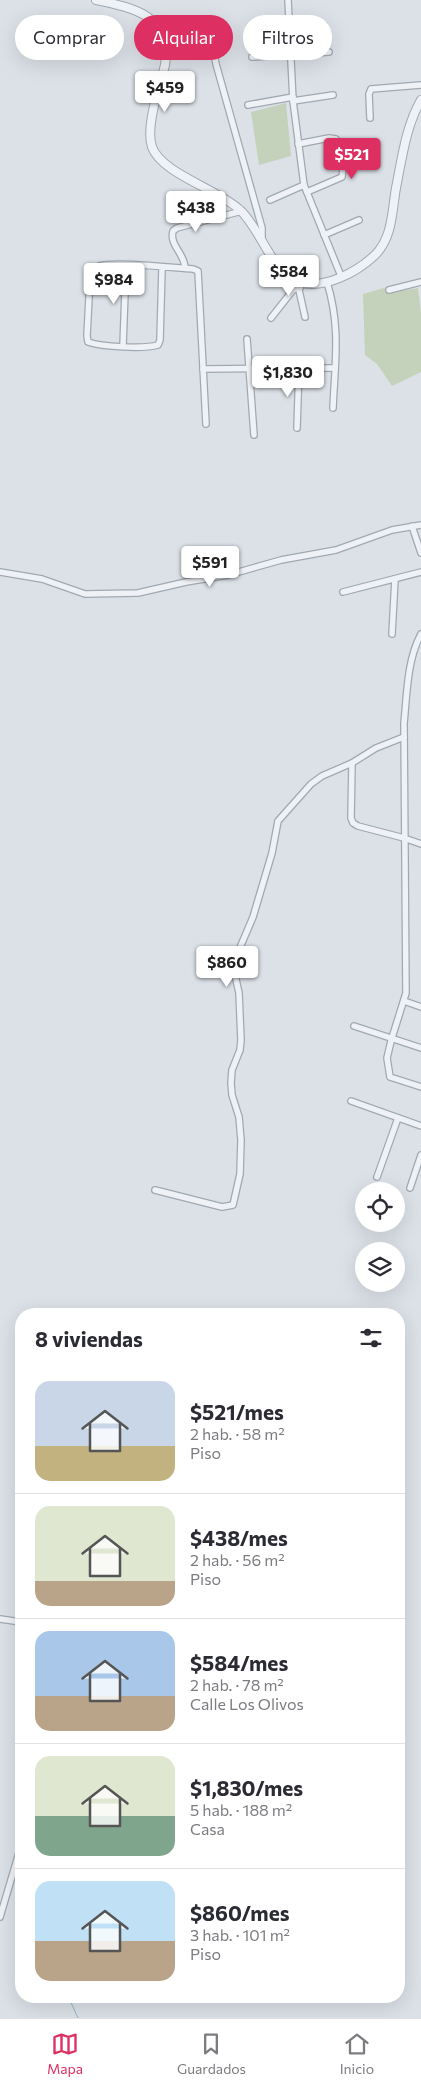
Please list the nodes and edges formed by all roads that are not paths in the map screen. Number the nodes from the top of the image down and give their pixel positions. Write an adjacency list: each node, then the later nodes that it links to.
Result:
1 (96, 0): 16 (street)
2 (288, 0): 3 (street)
3 (289, 15)
4 (215, 60): 19 (street)
5 (291, 60): 8 (street)
6 (421, 84): 11 (street)
7 (333, 94): 8 (street)
8 (293, 99): 10 (street); 12 (street)
9 (421, 100): 23 (street)
10 (248, 105)
11 (370, 118)
12 (298, 144): 13 (street); 14 (street)
13 (304, 185): 14 (street); 15 (street)
14 (307, 192): 18 (street)
15 (270, 200)
16 (242, 211): 19 (street); 22 (street)
17 (359, 220): 18 (street)
18 (324, 235): 23 (street)
19 (262, 240): 26 (street)
20 (126, 265): 21 (street); 31 (street); 31 (street)
21 (162, 268): 22 (street); 31 (street)
22 (185, 268): 34 (street)
23 (341, 276): 24 (street)
24 (327, 282): 26 (street); 33 (street)
25 (421, 282): 27 (street)
26 (301, 285): 28 (street); 29 (street)
27 (389, 290)
28 (305, 317)
29 (271, 318)
30 (247, 338): 35 (street)
31 (123, 346)
32 (299, 368): 33 (street); 35 (street); 38 (street)
33 (335, 368): 36 (street)
34 (203, 369): 35 (street); 37 (street)
35 (249, 369): 39 (street)
36 (333, 408)
37 (206, 424)
38 (297, 428)
39 (254, 434)
40 (421, 525): 41 (street)
41 (412, 526): 42 (street); 43 (street)
42 (421, 553)
43 (0, 572)
44 (421, 572): 45 (street)
45 (395, 579): 46 (street); 47 (street)
46 (343, 592)
47 (392, 634)
48 (421, 634): 49 (street)
49 (404, 737): 50 (street); 51 (street)
50 (352, 763): 51 (street); 65 (street)
51 (404, 838): 52 (street); 53 (street)
52 (421, 844)
53 (404, 1001): 54 (street); 56 (street)
54 (421, 1007)
55 (354, 1026): 56 (street)
56 (392, 1038): 57 (street); 58 (street)
57 (421, 1048)
58 (421, 1087)
59 (351, 1101): 60 (street)
60 (398, 1118): 61 (street); 63 (street)
61 (421, 1126)
62 (421, 1155): 64 (street)
63 (377, 1177)
64 (410, 1188)
65 (155, 1190)
66 (0, 1619): 67 (street)
67 (15, 1621)
68 (15, 1866): 69 (street)
69 (0, 1917)

